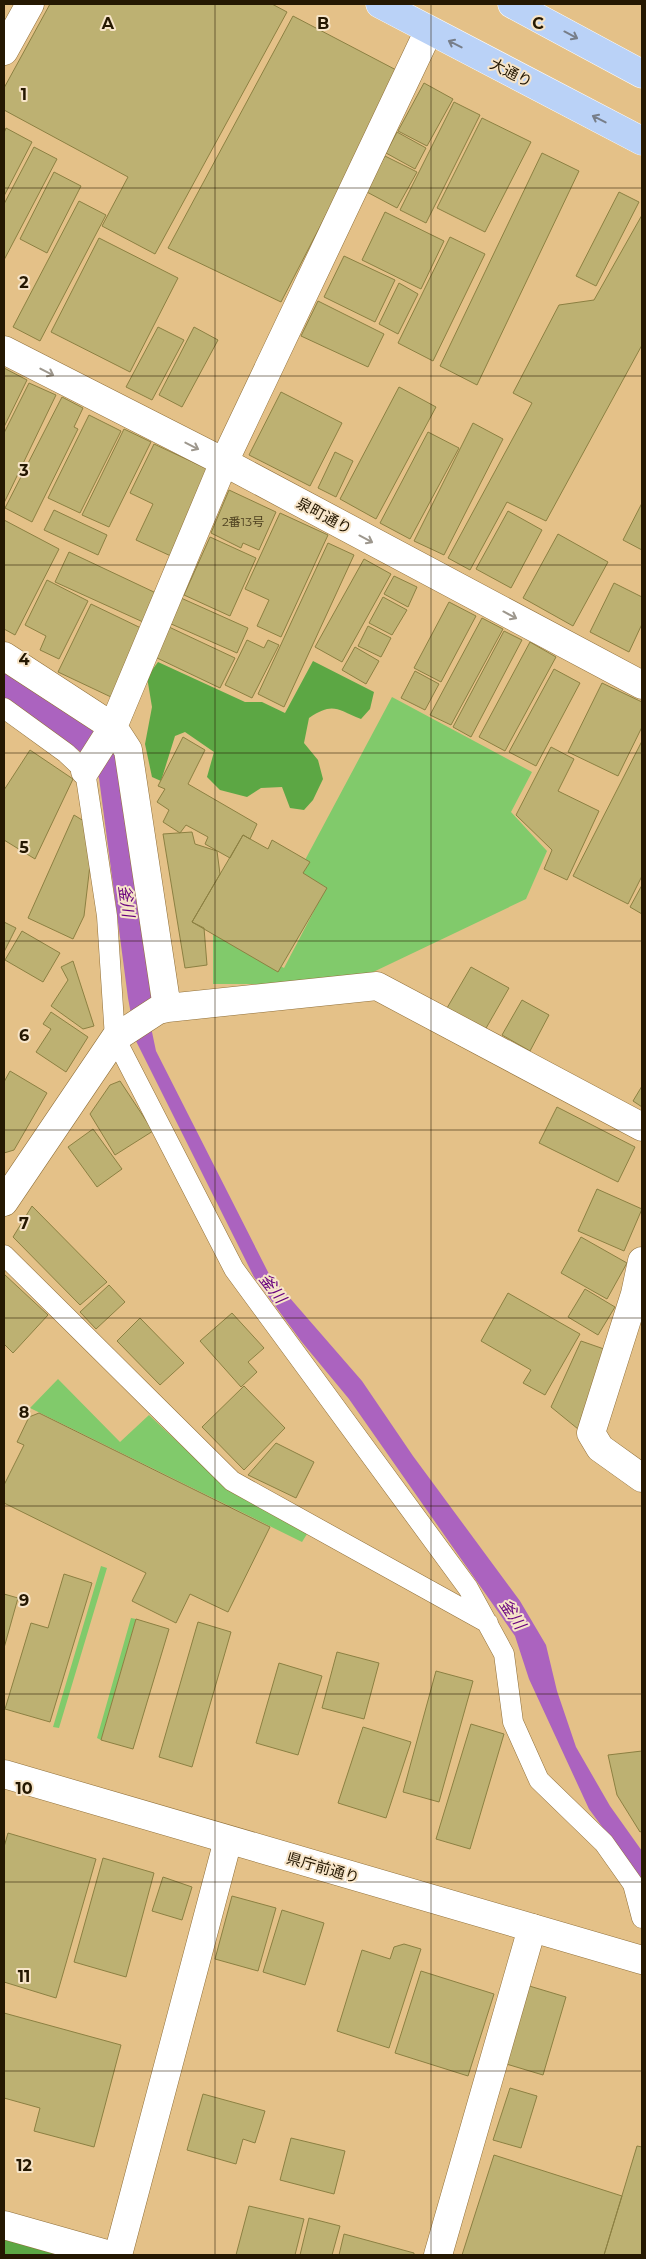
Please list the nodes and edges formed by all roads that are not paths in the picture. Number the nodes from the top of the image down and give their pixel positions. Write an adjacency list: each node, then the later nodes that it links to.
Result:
1 (30, 4): 5 (street)
2 (380, 4): 4 (main road, 大通り)
3 (512, 4): 6 (main road, one-way to 6)
4 (429, 30): 7 (main road, 大通り, one-way to 4); 9 (street)
5 (4, 51)
6 (642, 74)
7 (642, 141)
8 (4, 350): 9 (street, 泉町通り, one-way to 9)
9 (224, 462): 11 (street, 泉町通り, one-way to 11); 13 (street)
10 (4, 656): 13 (street)
11 (642, 685)
12 (4, 708): 14 (lane)
13 (113, 727): 14 (street); 15 (street)
14 (85, 771): 16 (lane)
15 (167, 1008): 16 (street); 17 (street)
16 (115, 1038): 18 (street); 22 (lane)
17 (642, 1127)
18 (5, 1197)
19 (4, 1255): 22 (lane)
20 (642, 1261): 21 (street)
21 (642, 1478)
22 (488, 1623): 25 (lane)
23 (4, 1774): 24 (street, 県庁前通り)
24 (228, 1840): 26 (street, 県庁前通り); 30 (street)
25 (642, 1918)
26 (532, 1928): 27 (street, 県庁前通り); 31 (street)
27 (642, 1960)
28 (4, 2225): 29 (street)
29 (110, 2255)
30 (118, 2255)
31 (438, 2255)

